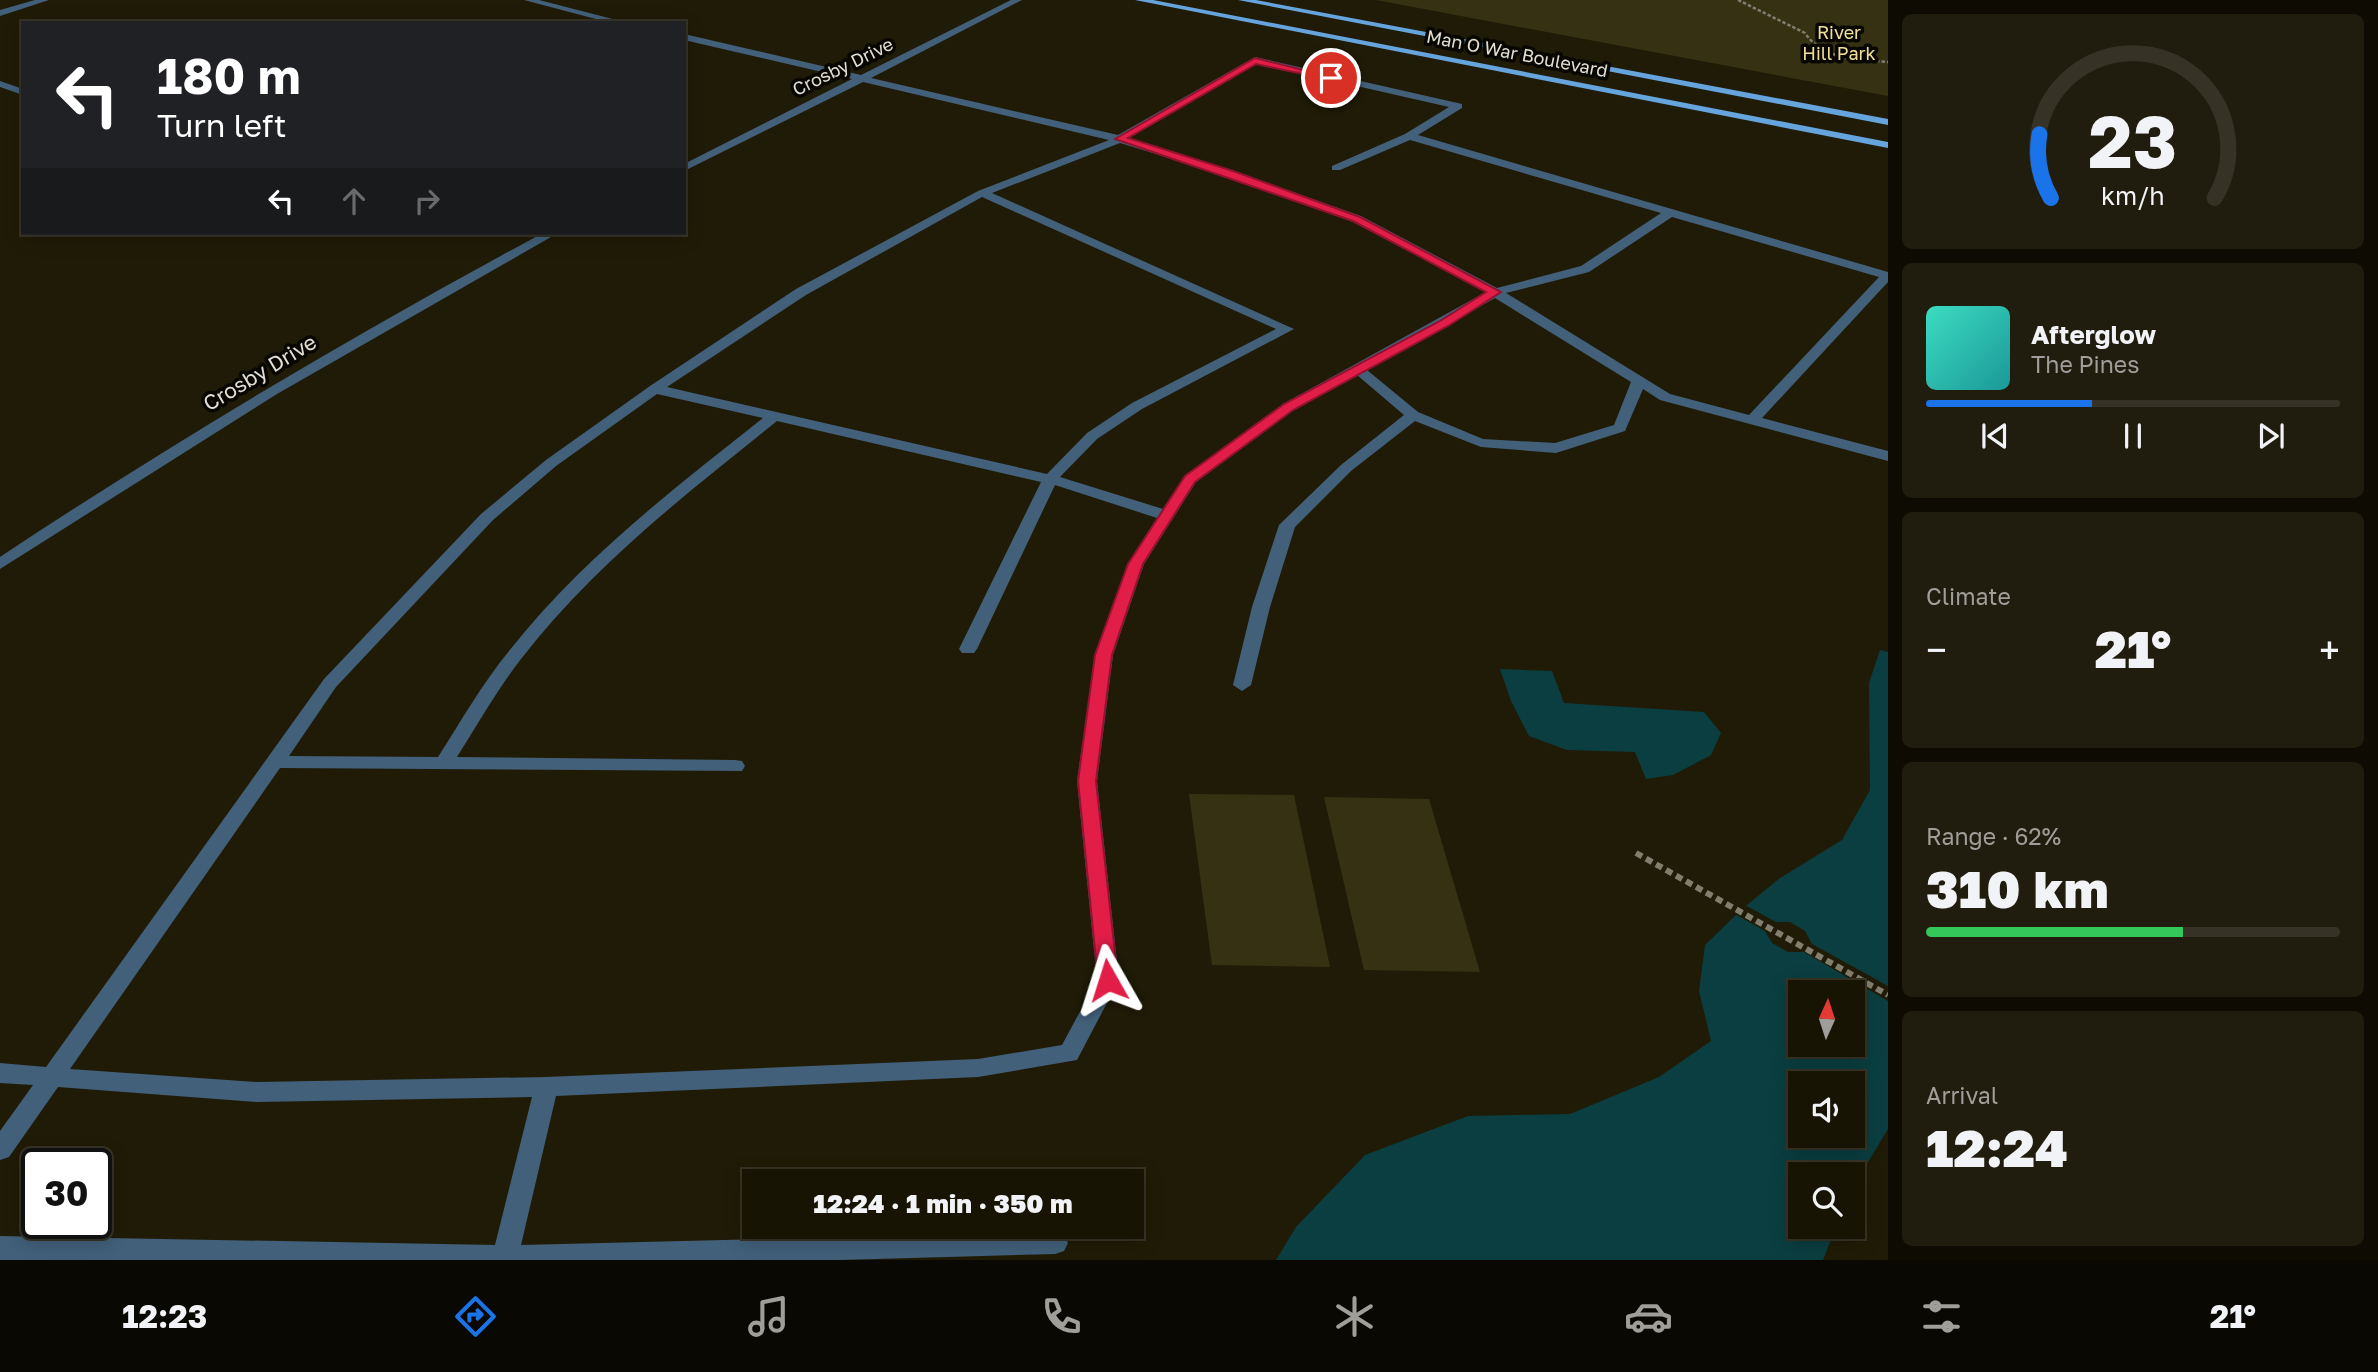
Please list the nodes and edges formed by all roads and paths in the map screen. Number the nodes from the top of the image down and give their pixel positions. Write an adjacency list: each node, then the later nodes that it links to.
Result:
1 (45, 0): 7 (street)
2 (528, 0): 8 (street)
3 (1018, 0): 11 (street, Crosby Drive)
4 (1139, 0): 17 (main road, Man O War Boulevard)
5 (1242, 0): 14 (main road, Man O War Boulevard)
6 (1738, 0): 10 (path)
7 (0, 13)
8 (616, 21)
9 (686, 37): 11 (street)
10 (1888, 62)
11 (862, 79): 16 (street); 18 (street, Crosby Drive)
12 (0, 84): 13 (street)
13 (21, 91)
14 (1888, 122)
15 (1409, 136): 16 (street); 19 (street); 21 (street)
16 (1119, 139): 20 (street); 24 (street)
17 (1888, 145)
18 (686, 167)
19 (1336, 168)
20 (982, 194): 27 (street); 32 (street)
21 (1671, 212): 23 (street); 24 (street)
22 (548, 235): 34 (street, Crosby Drive)
23 (1888, 276): 30 (street)
24 (1495, 292): 25 (street); 26 (street)
25 (1359, 370): 28 (street); 33 (street)
26 (1639, 381): 28 (street); 30 (street)
27 (655, 389): 29 (street); 37 (street)
28 (1413, 415): 36 (street)
29 (775, 416): 32 (street); 38 (street)
30 (1752, 420): 31 (street)
31 (1888, 456)
32 (1050, 480): 33 (street); 35 (street)
33 (1167, 516): 44 (street)
34 (0, 564)
35 (968, 649)
36 (1242, 685)
37 (275, 762): 38 (street); 43 (street)
38 (444, 763): 39 (street)
39 (735, 766)
40 (1636, 853): 41 (path)
41 (1888, 995)
42 (0, 1073): 43 (street)
43 (50, 1077): 44 (street); 45 (street)
44 (546, 1087): 48 (street)
45 (0, 1150)
46 (1055, 1243): 48 (street)
47 (0, 1248): 48 (street)
48 (505, 1257)

